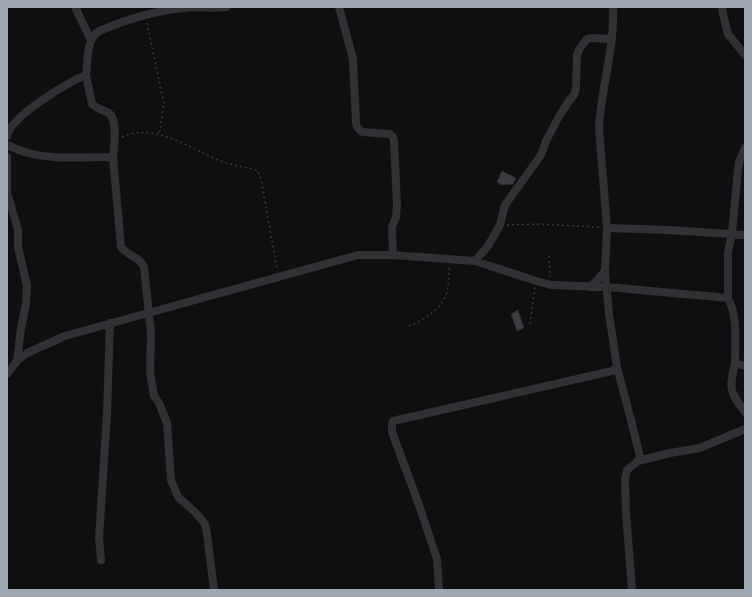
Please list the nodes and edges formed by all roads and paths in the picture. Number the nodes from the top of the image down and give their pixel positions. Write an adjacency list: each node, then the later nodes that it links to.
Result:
1 (75, 7): 8 (street)
2 (226, 7): 6 (street)
3 (339, 7): 22 (street)
4 (613, 7): 7 (street)
5 (724, 9): 9 (street)
6 (145, 15): 8 (street); 11 (path)
7 (612, 39): 18 (street); 19 (street)
8 (90, 40): 10 (street)
9 (745, 55)
10 (86, 75): 12 (street); 13 (street)
11 (159, 135): 13 (path); 27 (path)
12 (7, 136)
13 (115, 140): 17 (street)
14 (7, 145): 17 (street)
15 (745, 148): 20 (street)
16 (7, 157): 37 (street)
17 (113, 157): 33 (street)
18 (500, 225): 19 (path); 25 (street)
19 (607, 228): 20 (street); 26 (street)
20 (732, 233): 21 (street); 32 (street)
21 (745, 235)
22 (393, 255): 24 (street); 27 (street)
23 (548, 256): 29 (path)
24 (449, 259): 25 (street); 36 (path)
25 (475, 261): 28 (street)
26 (605, 271): 30 (street); 31 (street)
27 (279, 276): 33 (street)
28 (536, 282): 29 (street); 35 (path)
29 (551, 285): 30 (street)
30 (591, 287): 31 (street)
31 (607, 288): 32 (street); 40 (street)
32 (728, 298): 38 (street)
33 (150, 312): 34 (street); 46 (street)
34 (110, 323): 37 (street); 45 (street)
35 (530, 324)
36 (409, 326)
37 (17, 361): 41 (street)
38 (735, 363): 39 (street); 42 (street)
39 (745, 366)
40 (617, 368): 44 (street); 47 (street)
41 (7, 374)
42 (745, 412)
43 (745, 429): 44 (street)
44 (638, 461): 48 (street)
45 (101, 560)
46 (214, 590)
47 (439, 590)
48 (632, 590)

